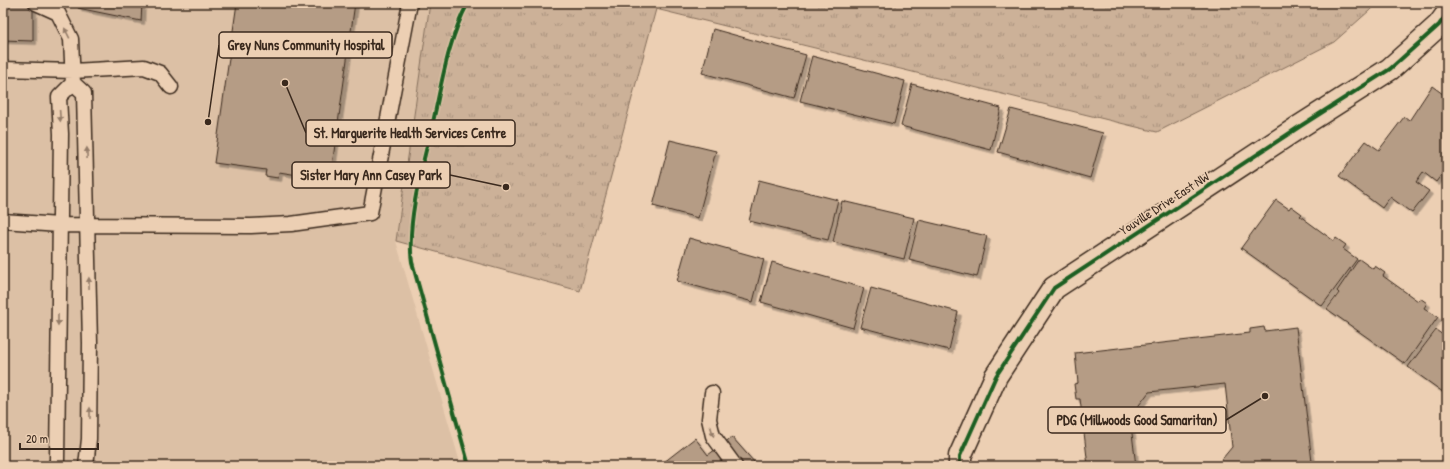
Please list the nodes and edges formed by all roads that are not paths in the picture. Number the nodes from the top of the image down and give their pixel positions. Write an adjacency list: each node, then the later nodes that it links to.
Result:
1 (36, 3): 5 (lane, one-way to 1)
2 (410, 3): 8 (lane)
3 (1447, 14): 14 (street, Youville Drive East NW)
4 (3, 69): 5 (lane)
5 (73, 77): 6 (lane); 8 (lane, one-way to 5); 9 (lane, one-way to 9)
6 (171, 87)
7 (3, 221): 9 (lane)
8 (88, 224): 9 (lane); 12 (lane, one-way to 8)
9 (59, 225): 11 (lane, one-way to 11)
10 (712, 393): 13 (lane, one-way to 13)
11 (55, 466)
12 (86, 466)
13 (735, 466)
14 (960, 466)

